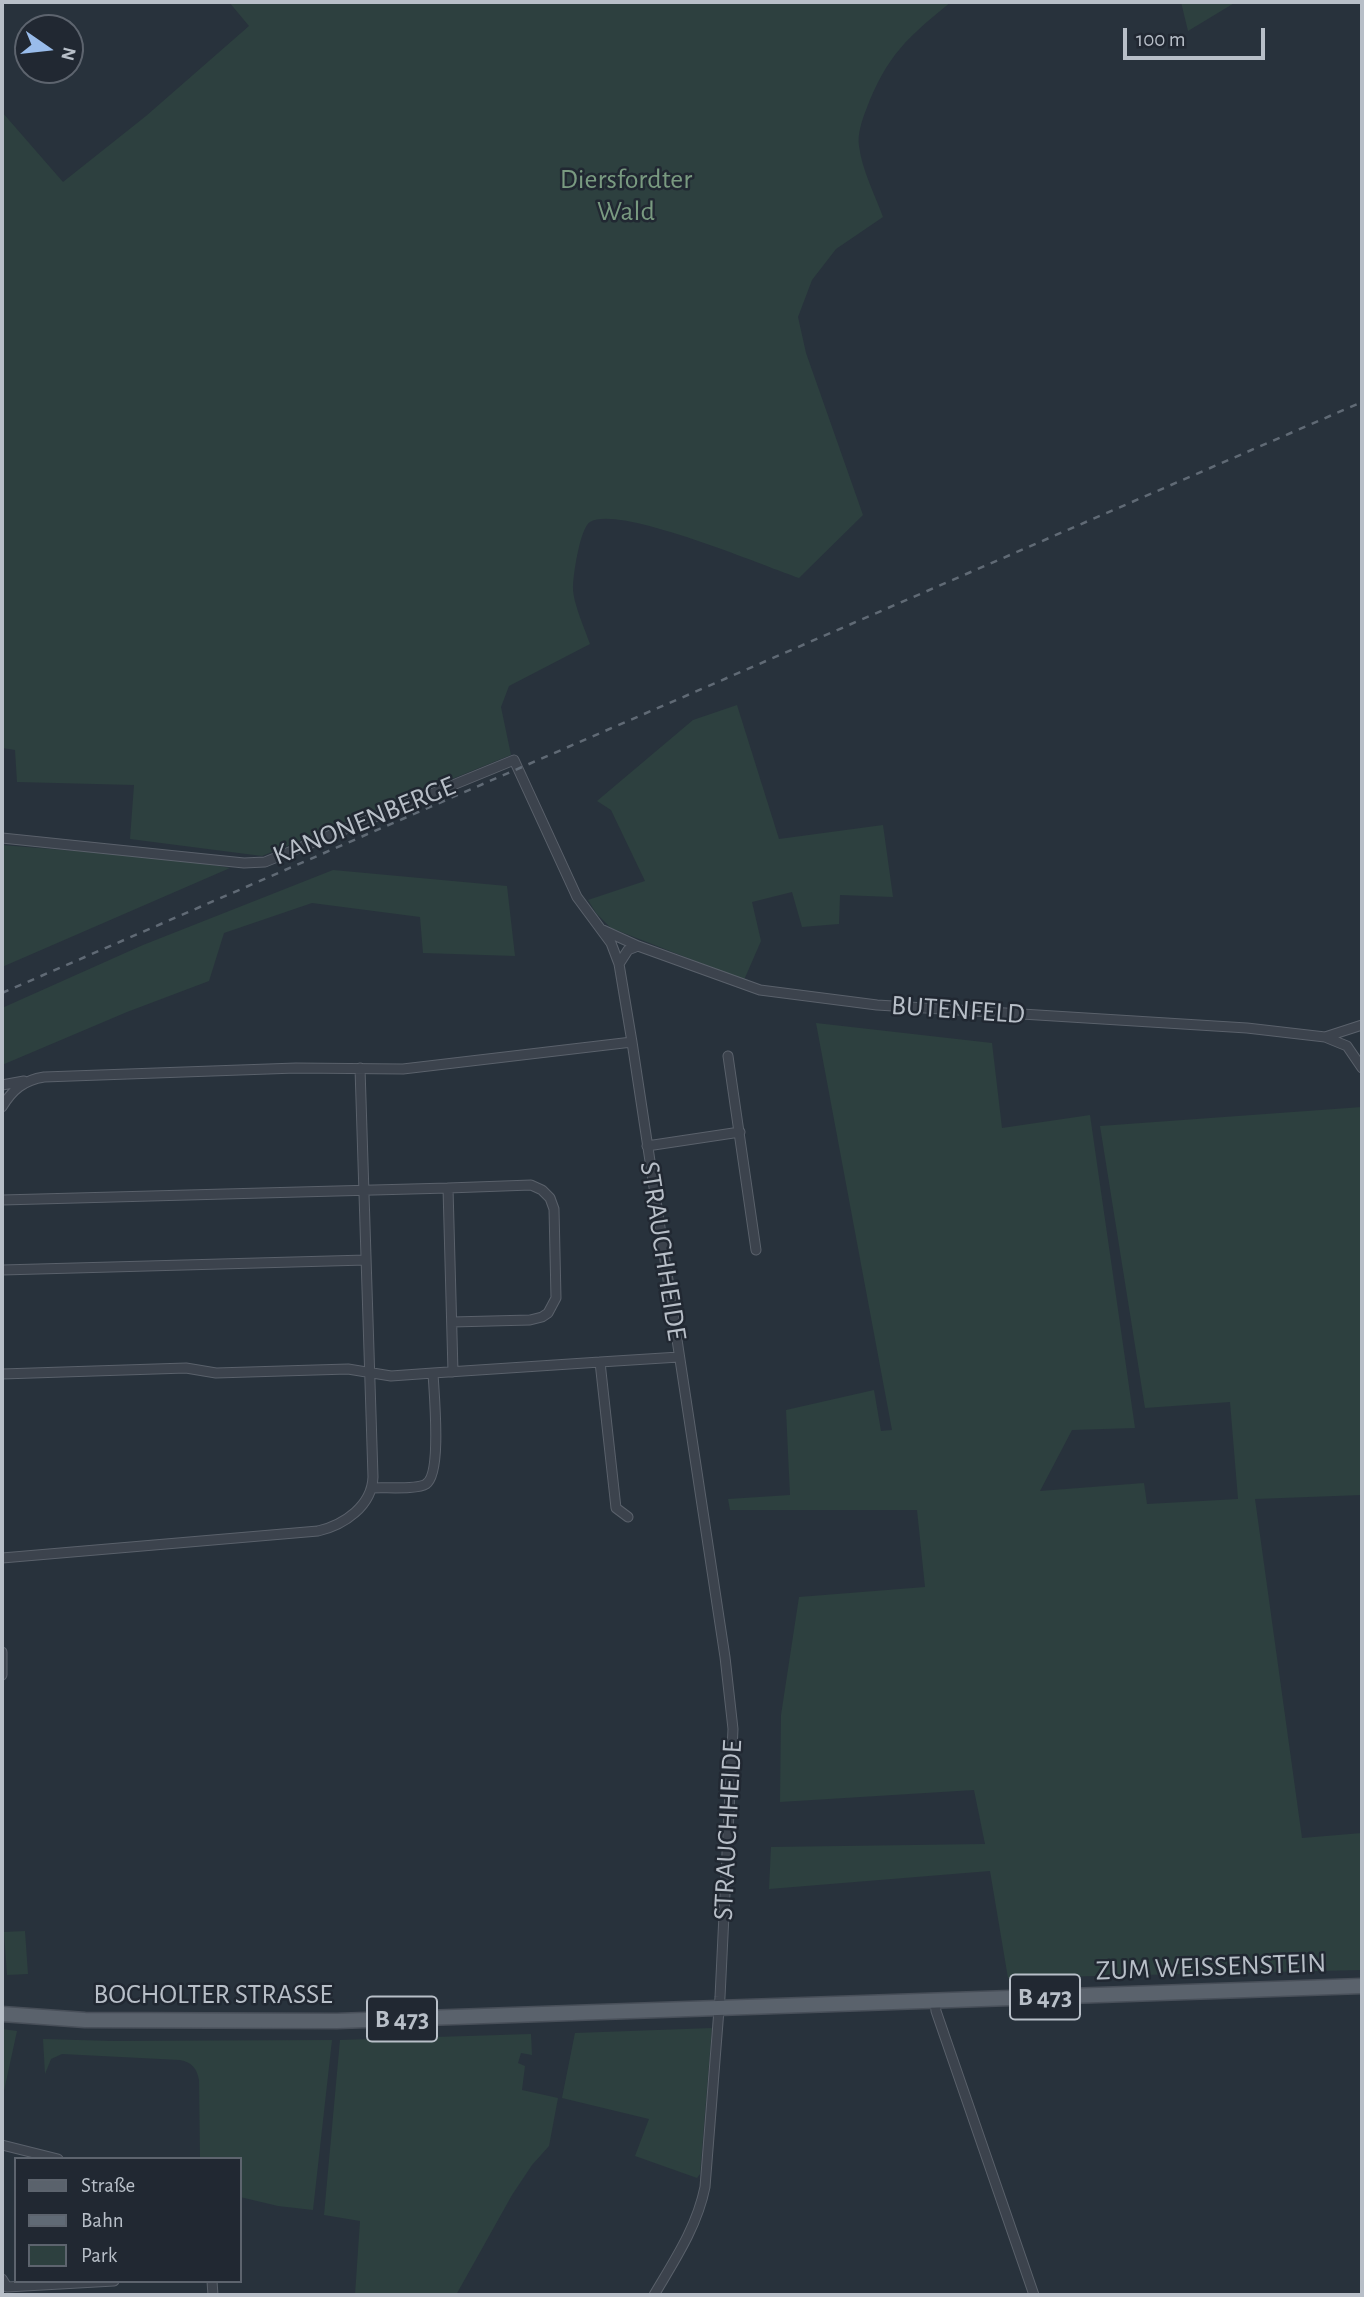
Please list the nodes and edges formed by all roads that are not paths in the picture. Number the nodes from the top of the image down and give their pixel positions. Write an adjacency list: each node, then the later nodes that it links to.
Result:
1 (514, 760): 2 (street, KANONENBERGE); 3 (street, STRAUCHHEIDE)
2 (2, 838)
3 (601, 929): 4 (street, BUTENFELD); 5 (street, STRAUCHHEIDE)
4 (638, 946): 5 (street); 7 (street, BUTENFELD)
5 (620, 964): 8 (street, STRAUCHHEIDE)
6 (1362, 1025): 7 (street, BUTENFELD)
7 (1325, 1037): 11 (street, BUTENFELD)
8 (632, 1042): 10 (street); 16 (street, STRAUCHHEIDE)
9 (728, 1056): 15 (street)
10 (360, 1068): 12 (street); 18 (street)
11 (1362, 1068)
12 (29, 1080): 13 (street); 14 (street)
13 (2, 1085)
14 (2, 1107)
15 (740, 1132): 16 (street, STRAUCHHEIDE); 20 (street)
16 (647, 1146): 24 (street, STRAUCHHEIDE)
17 (448, 1188): 18 (street); 23 (street); 23 (street)
18 (364, 1191): 19 (street); 21 (street)
19 (2, 1200)
20 (756, 1250)
21 (366, 1259): 22 (street); 26 (street)
22 (2, 1270)
23 (452, 1322): 27 (street)
24 (679, 1357): 25 (street, STRAUCHHEIDE); 37 (street, STRAUCHHEIDE)
25 (600, 1362): 27 (street, STRAUCHHEIDE); 31 (street)
26 (369, 1372): 28 (street, STRAUCHHEIDE); 29 (street, STRAUCHHEIDE); 30 (street)
27 (453, 1372): 28 (street, STRAUCHHEIDE)
28 (433, 1373): 30 (street)
29 (2, 1374)
30 (372, 1488): 32 (street)
31 (628, 1517)
32 (2, 1558)
33 (2, 1652): 34 (street)
34 (2, 1675)
35 (1362, 1986): 36 (main road, ZUM WEISSENSTEIN / B 473)
36 (935, 2001): 37 (main road, ZUM WEISSENSTEIN / B 473); 44 (street)
37 (723, 2008): 38 (main road, BOCHOLTER STRASSE / B 473); 43 (street, STRAUCHHEIDE)
38 (2, 2014)
39 (2, 2145): 40 (street)
40 (50, 2157)
41 (2, 2279): 42 (street)
42 (78, 2283)
43 (654, 2295)
44 (1034, 2295)

